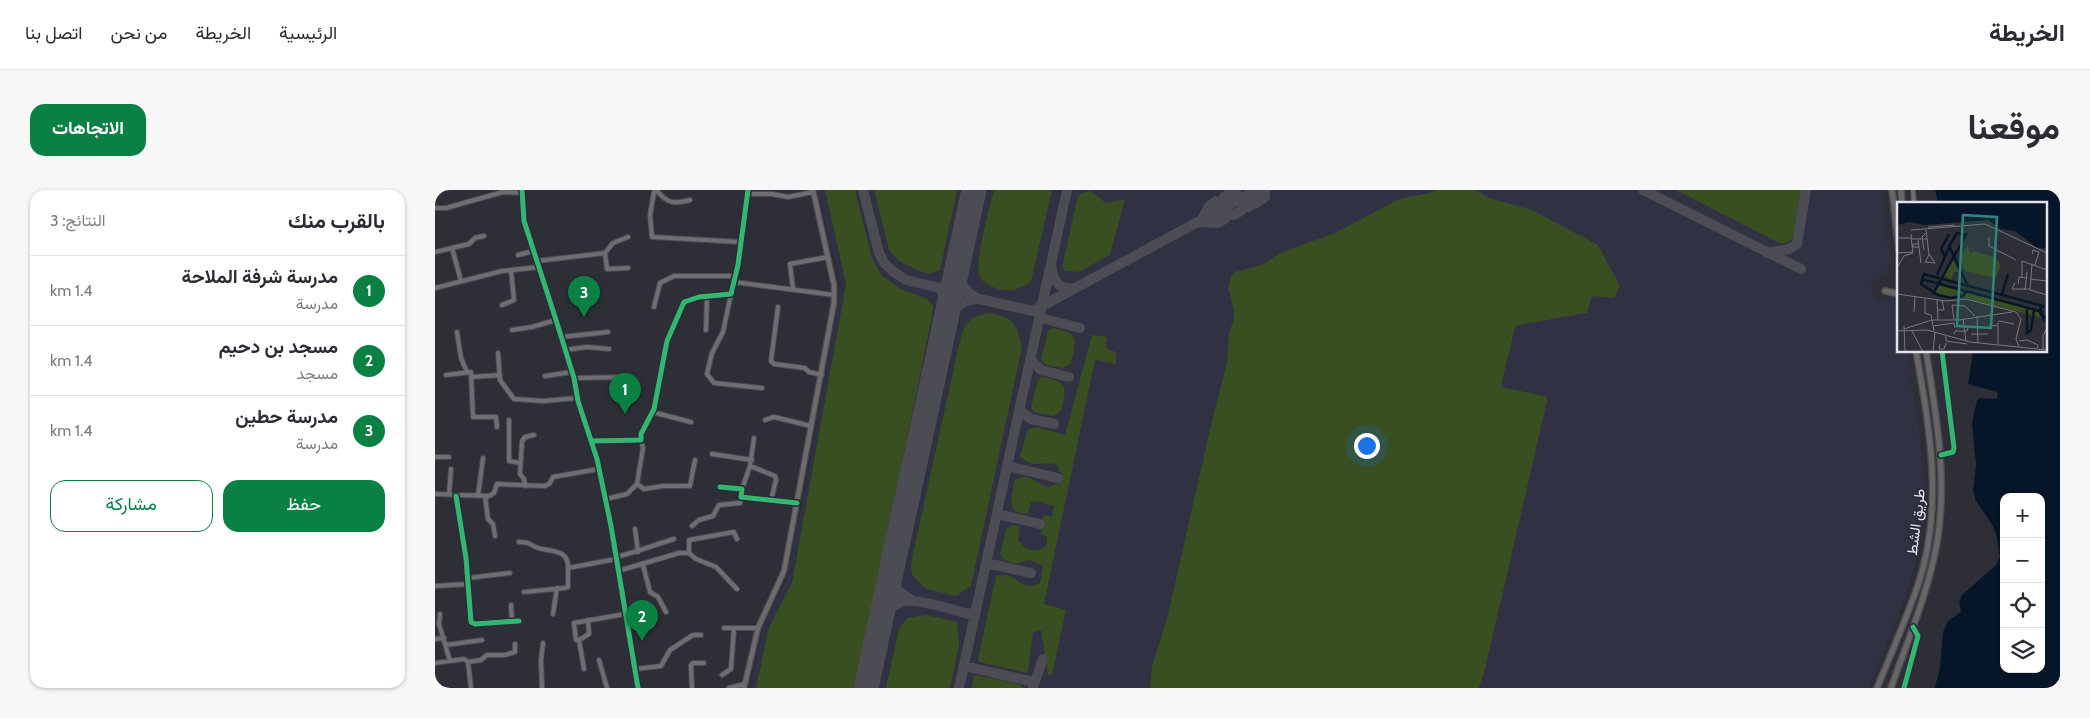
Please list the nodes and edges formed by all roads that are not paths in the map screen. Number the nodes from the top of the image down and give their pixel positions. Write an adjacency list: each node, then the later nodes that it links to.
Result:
1 (1892, 190): 7 (highway)
2 (522, 191): 6 (street); 12 (street)
3 (813, 191): 4 (street); 16 (main road)
4 (749, 192): 10 (street)
5 (690, 200): 10 (street)
6 (435, 208)
7 (1897, 233)
8 (484, 236): 11 (street)
9 (628, 237): 14 (street)
10 (741, 242): 21 (street)
11 (452, 248): 13 (street); 22 (street)
12 (534, 251): 15 (street); 17 (street)
13 (435, 252)
14 (605, 253): 17 (street); 19 (street)
15 (518, 255)
16 (828, 257): 25 (street); 29 (main road)
17 (537, 261): 18 (street)
18 (539, 267): 20 (street); 34 (street)
19 (628, 268)
20 (511, 270): 22 (street); 31 (street)
21 (736, 276): 23 (street); 32 (street)
22 (461, 281): 24 (street)
23 (734, 282): 25 (street); 27 (street)
24 (435, 288)
25 (793, 290): 29 (street)
26 (1885, 291): 28 (highway)
27 (731, 294): 30 (street); 55 (street)
28 (1897, 294)
29 (834, 295): 50 (main road)
30 (707, 296): 36 (street); 57 (street)
31 (502, 305)
32 (654, 307)
33 (778, 307): 50 (street)
34 (556, 320): 35 (street); 39 (street)
35 (512, 330)
36 (706, 330)
37 (457, 332): 46 (street)
38 (608, 332): 39 (street)
39 (561, 337): 41 (street)
40 (609, 349): 41 (street)
41 (564, 350): 47 (street)
42 (1916, 352): 145 (highway, طريق الشط)
43 (1926, 352): 68 (highway, طريق الشط)
44 (1942, 352): 68 (street)
45 (498, 354): 49 (street)
46 (467, 372): 48 (street); 52 (street)
47 (572, 372): 51 (street); 53 (street)
48 (446, 375)
49 (500, 375): 52 (street); 56 (street)
50 (822, 375): 61 (main road)
51 (545, 376)
52 (472, 377): 62 (street)
53 (574, 378): 54 (street); 56 (street)
54 (627, 378)
55 (762, 388)
56 (577, 398): 66 (street)
57 (653, 412): 60 (street); 65 (street)
58 (509, 420): 74 (street)
59 (765, 420): 61 (street)
60 (691, 422)
61 (811, 426): 90 (main road)
62 (497, 427)
63 (535, 435): 74 (street)
64 (754, 438): 73 (street)
65 (641, 440): 66 (street); 78 (street)
66 (592, 441): 77 (street)
67 (712, 454): 73 (street)
68 (1941, 455): 118 (highway, طريق الشط)
69 (435, 457): 70 (street)
70 (449, 457)
71 (483, 458): 85 (street)
72 (695, 460): 78 (street)
73 (751, 460): 75 (street)
74 (520, 463): 79 (street)
75 (750, 466): 81 (street); 89 (street)
76 (451, 469): 83 (street)
77 (599, 469): 79 (street); 88 (street)
78 (637, 484): 88 (street)
79 (525, 486): 86 (street)
80 (720, 487): 81 (street)
81 (742, 489): 87 (street)
82 (435, 494): 83 (street)
83 (449, 495): 84 (street)
84 (456, 496): 85 (street); 104 (street)
85 (478, 496): 86 (street)
86 (485, 496): 93 (street)
87 (741, 497): 89 (street); 91 (street)
88 (606, 499): 99 (street)
89 (771, 500): 90 (street)
90 (797, 503): 121 (main road)
91 (693, 526)
92 (635, 529): 97 (street)
93 (495, 536)
94 (674, 539): 97 (street)
95 (737, 539): 98 (street)
96 (519, 542): 101 (street)
97 (638, 552): 99 (street)
98 (689, 553): 100 (street); 108 (street)
99 (616, 558): 101 (street); 102 (street)
100 (643, 565): 102 (street); 111 (street)
101 (569, 568): 107 (street)
102 (618, 571): 114 (street)
103 (511, 573): 104 (street)
104 (468, 578): 105 (street)
105 (469, 584): 106 (street); 117 (street)
106 (435, 586)
107 (557, 588): 109 (street); 113 (street)
108 (737, 589)
109 (524, 592)
110 (511, 605): 117 (street)
111 (666, 612)
112 (439, 614): 123 (street)
113 (553, 614)
114 (625, 614): 115 (street); 136 (street)
115 (588, 620): 126 (street); 126 (street)
116 (519, 621): 117 (street)
117 (512, 622)
118 (1913, 626): 146 (highway, طريق الشط); 147 (street)
119 (724, 628): 120 (street)
120 (734, 628): 121 (street); 137 (street)
121 (758, 628): 138 (main road)
122 (701, 635): 136 (street)
123 (444, 638): 124 (street); 129 (street)
124 (435, 639)
125 (481, 640): 129 (street)
126 (579, 640): 135 (street)
127 (543, 643): 140 (street)
128 (515, 644): 132 (street)
129 (446, 645): 130 (street)
130 (450, 660): 132 (street); 133 (street)
131 (599, 660): 141 (street)
132 (467, 662): 139 (street)
133 (435, 663)
134 (704, 663): 143 (street)
135 (584, 669)
136 (635, 669): 142 (street)
137 (721, 675)
138 (745, 686): 144 (street)
139 (471, 688)
140 (542, 688)
141 (607, 688)
142 (638, 688)
143 (692, 688)
144 (729, 688)
145 (1877, 688)
146 (1891, 688)
147 (1904, 688)

